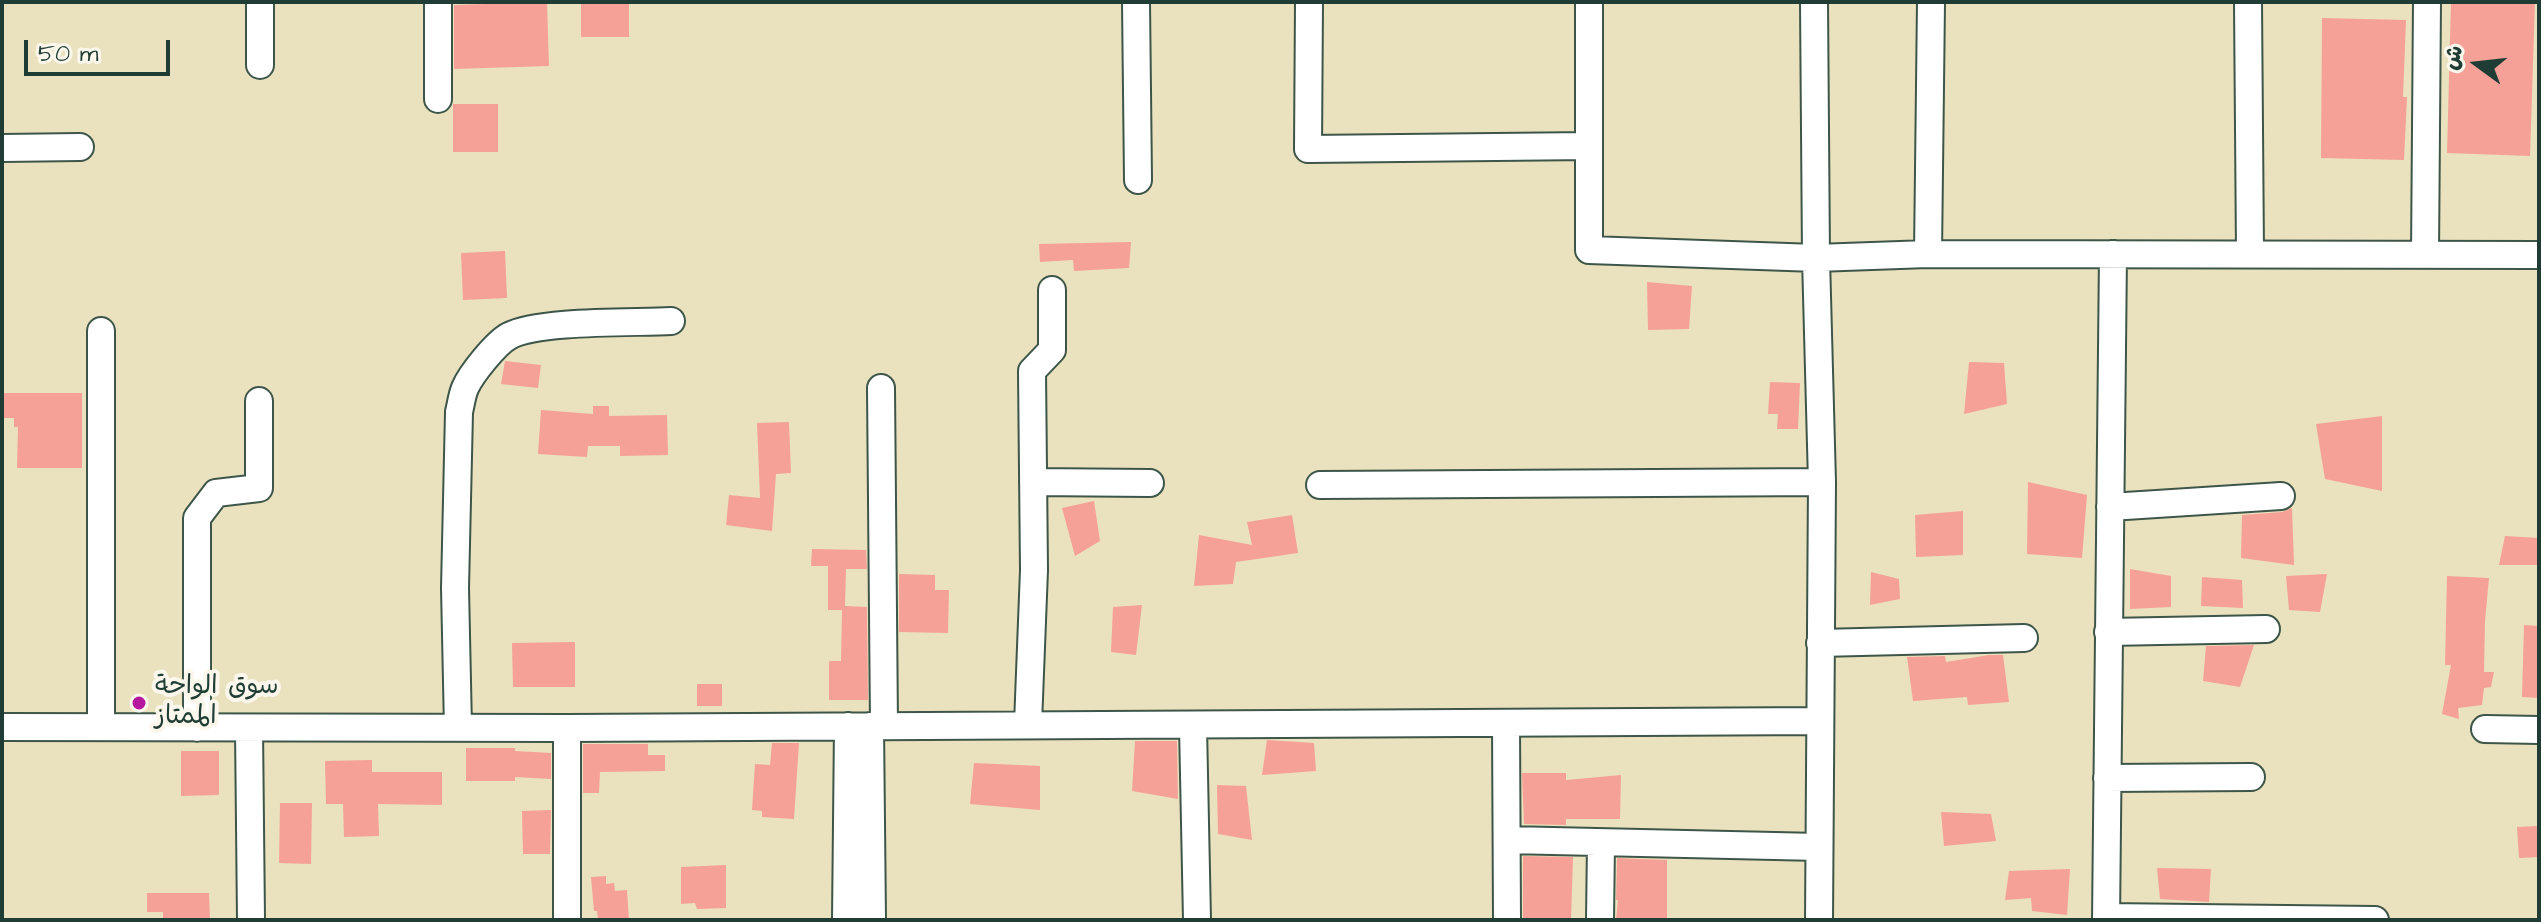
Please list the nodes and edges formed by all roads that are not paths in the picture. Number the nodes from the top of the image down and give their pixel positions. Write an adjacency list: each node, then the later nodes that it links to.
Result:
1 (260, 2): 10 (street)
2 (438, 2): 11 (street)
3 (1136, 2): 15 (street)
4 (1309, 2): 12 (street)
5 (1589, 2): 12 (street)
6 (1814, 2): 21 (street)
7 (1931, 2): 16 (street)
8 (2248, 2): 18 (street)
9 (2427, 2): 19 (street)
10 (260, 65)
11 (438, 99)
12 (1589, 146): 21 (street)
13 (80, 147): 14 (street)
14 (2, 148)
15 (1138, 180)
16 (1928, 254): 17 (street); 21 (street)
17 (2113, 254): 18 (street); 32 (street)
18 (2250, 254): 19 (street)
19 (2425, 255): 20 (street)
20 (2539, 255)
21 (1816, 258): 28 (street)
22 (1052, 290): 27 (street)
23 (671, 321): 45 (street)
24 (101, 331): 43 (street)
25 (881, 388): 40 (street)
26 (259, 401): 44 (street)
27 (1033, 482): 29 (street); 39 (street)
28 (1822, 482): 30 (street); 36 (street)
29 (1150, 483)
30 (1320, 485)
31 (2281, 496): 32 (street)
32 (2110, 507): 34 (street)
33 (2266, 629): 34 (street)
34 (2108, 632): 51 (street)
35 (2024, 638): 36 (street)
36 (1820, 643): 37 (street)
37 (1819, 721): 38 (street); 54 (street)
38 (1506, 723): 41 (street); 52 (street)
39 (1028, 724): 40 (street); 41 (street)
40 (867, 726): 46 (street); 58 (street); 59 (street)
41 (1193, 726): 60 (street)
42 (2, 727): 43 (street)
43 (101, 727): 44 (street)
44 (197, 728): 47 (street)
45 (458, 728): 46 (street); 47 (street)
46 (567, 728): 57 (street)
47 (249, 729): 56 (street)
48 (2485, 729): 49 (street)
49 (2539, 730)
50 (2251, 777): 51 (street)
51 (2107, 778): 55 (street)
52 (1508, 840): 53 (street); 61 (street)
53 (1601, 843): 54 (street); 62 (street)
54 (1819, 847): 63 (street)
55 (2106, 918): 64 (street)
56 (251, 920)
57 (567, 920)
58 (846, 920)
59 (872, 920)
60 (1197, 920)
61 (1507, 920)
62 (1600, 920)
63 (1819, 920)
64 (2375, 920)

